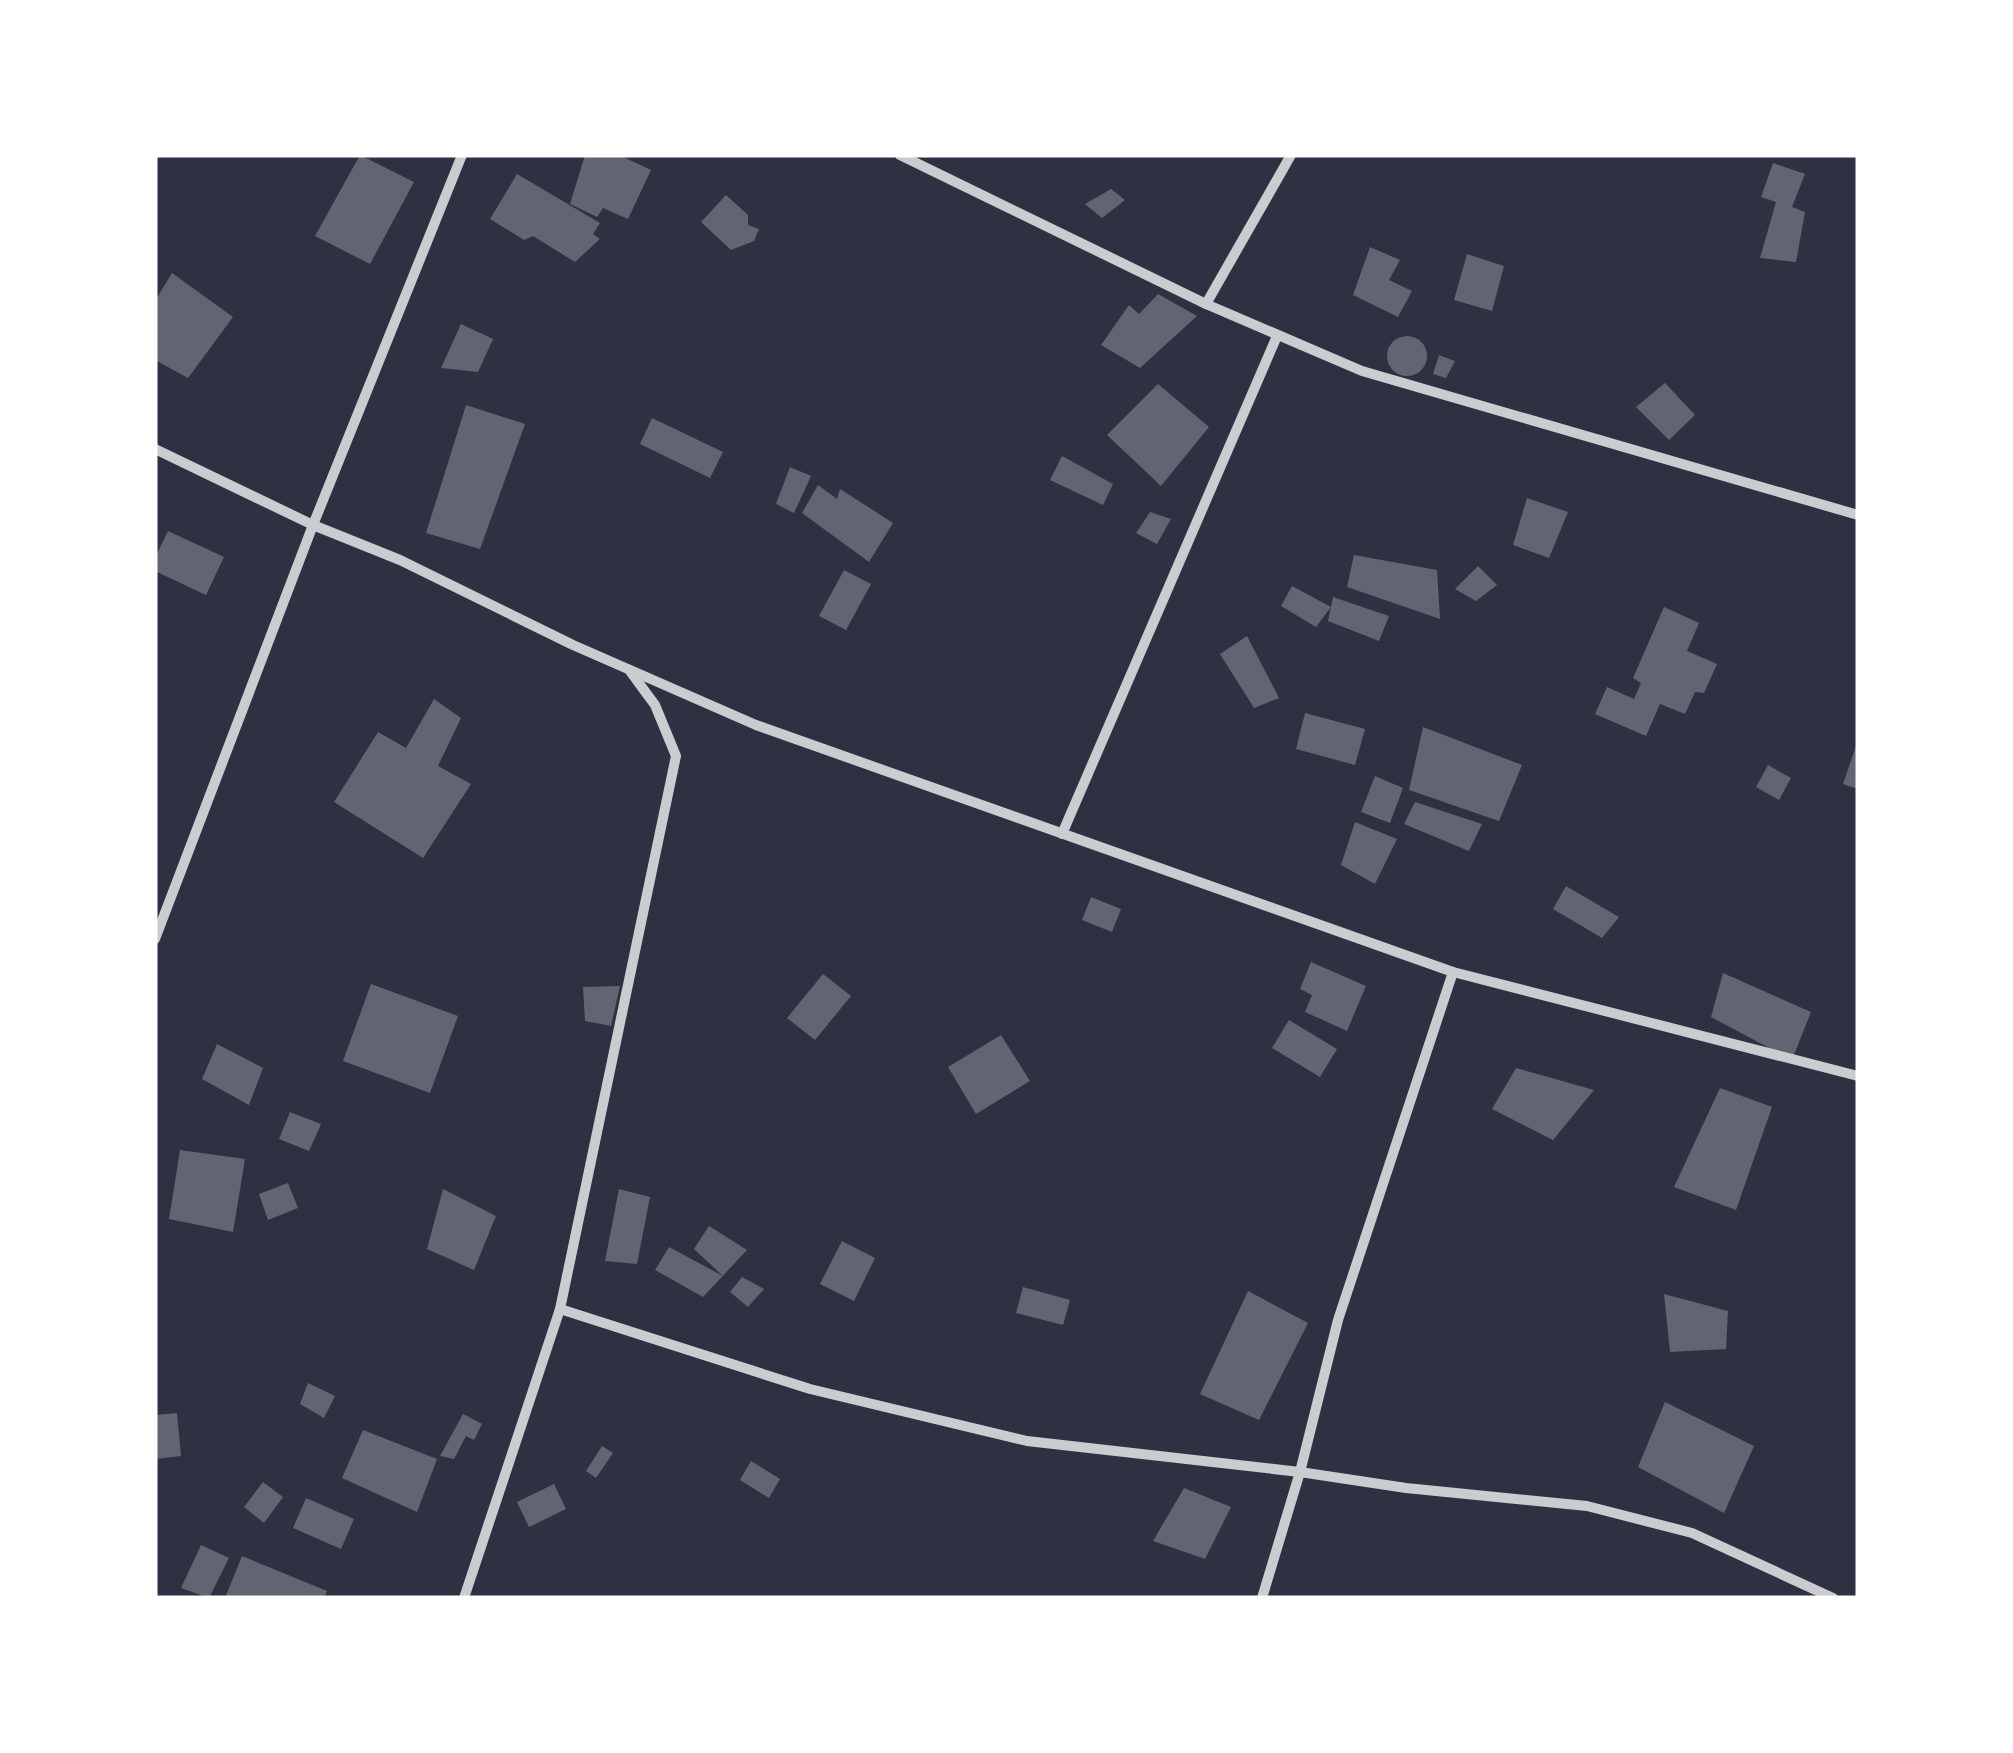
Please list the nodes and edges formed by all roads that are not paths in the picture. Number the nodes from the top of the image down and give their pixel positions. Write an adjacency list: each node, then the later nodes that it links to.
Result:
1 (462, 155): 8 (street)
2 (900, 155): 4 (street)
3 (1291, 155): 4 (street)
4 (1206, 304): 5 (street)
5 (1277, 336): 7 (street); 10 (street)
6 (155, 449): 8 (street)
7 (1858, 515)
8 (312, 524): 9 (street); 11 (street)
9 (630, 670): 10 (street); 14 (street)
10 (1062, 834): 12 (street)
11 (155, 939)
12 (1454, 972): 13 (street); 15 (street)
13 (1858, 1076)
14 (560, 1309): 15 (street); 16 (street)
15 (1300, 1472): 17 (street); 18 (street)
16 (464, 1598)
17 (1262, 1598)
18 (1833, 1598)

